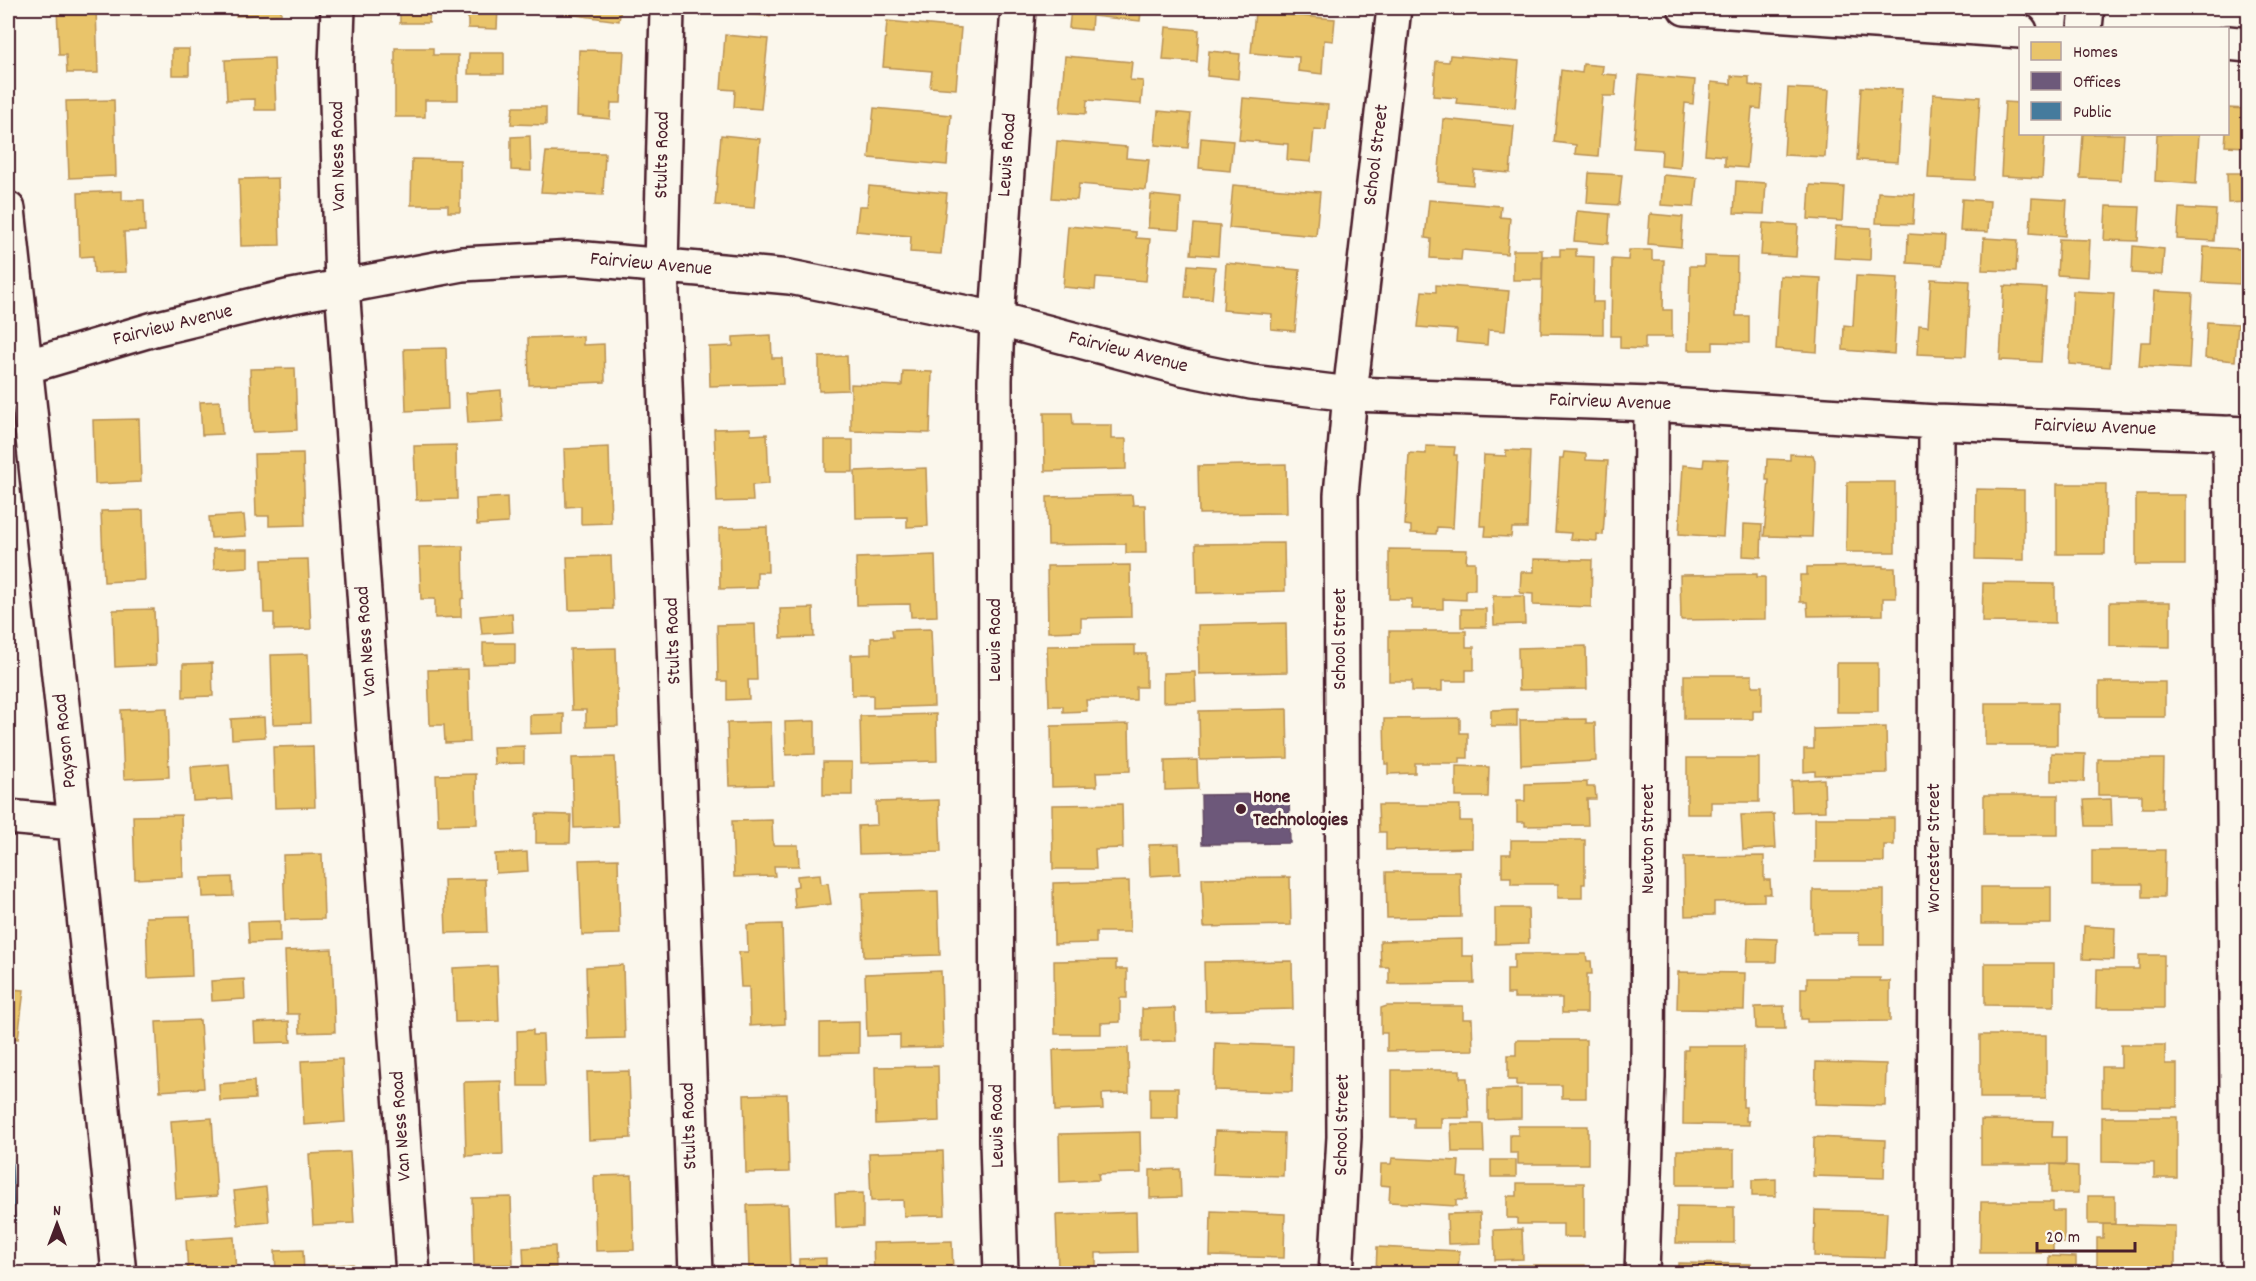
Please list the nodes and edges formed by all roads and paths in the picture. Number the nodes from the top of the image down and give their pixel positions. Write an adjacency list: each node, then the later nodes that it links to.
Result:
1 (338, 8): 14 (street, Van Ness Road)
2 (667, 8): 13 (street, Stults Road)
3 (1018, 8): 15 (street, Lewis Road)
4 (1394, 8): 17 (street, School Street)
5 (1685, 8): 7 (street)
6 (2087, 8): 8 (street)
7 (1739, 9): 9 (street)
8 (2085, 27)
9 (2019, 31)
10 (2229, 44): 11 (street)
11 (2248, 45)
12 (8, 209): 16 (street, Payson Road)
13 (661, 267): 14 (street, Fairview Avenue); 15 (street, Fairview Avenue); 25 (street, Stults Road)
14 (342, 286): 16 (street, Fairview Avenue); 24 (street, Van Ness Road)
15 (997, 319): 17 (street, Fairview Avenue); 26 (street, Lewis Road)
16 (16, 369): 22 (street, Payson Road)
17 (1350, 394): 18 (street, Fairview Avenue); 27 (street, School Street)
18 (1651, 404): 19 (street, Fairview Avenue); 28 (street, Newton Street)
19 (1936, 422): 20 (street, Fairview Avenue); 29 (street, Worcester Street)
20 (2239, 433): 30 (street)
21 (8, 817): 22 (street)
22 (75, 822): 23 (street, Payson Road)
23 (119, 1274)
24 (413, 1274)
25 (696, 1274)
26 (1001, 1274)
27 (1336, 1274)
28 (1642, 1274)
29 (1934, 1274)
30 (2239, 1274)

